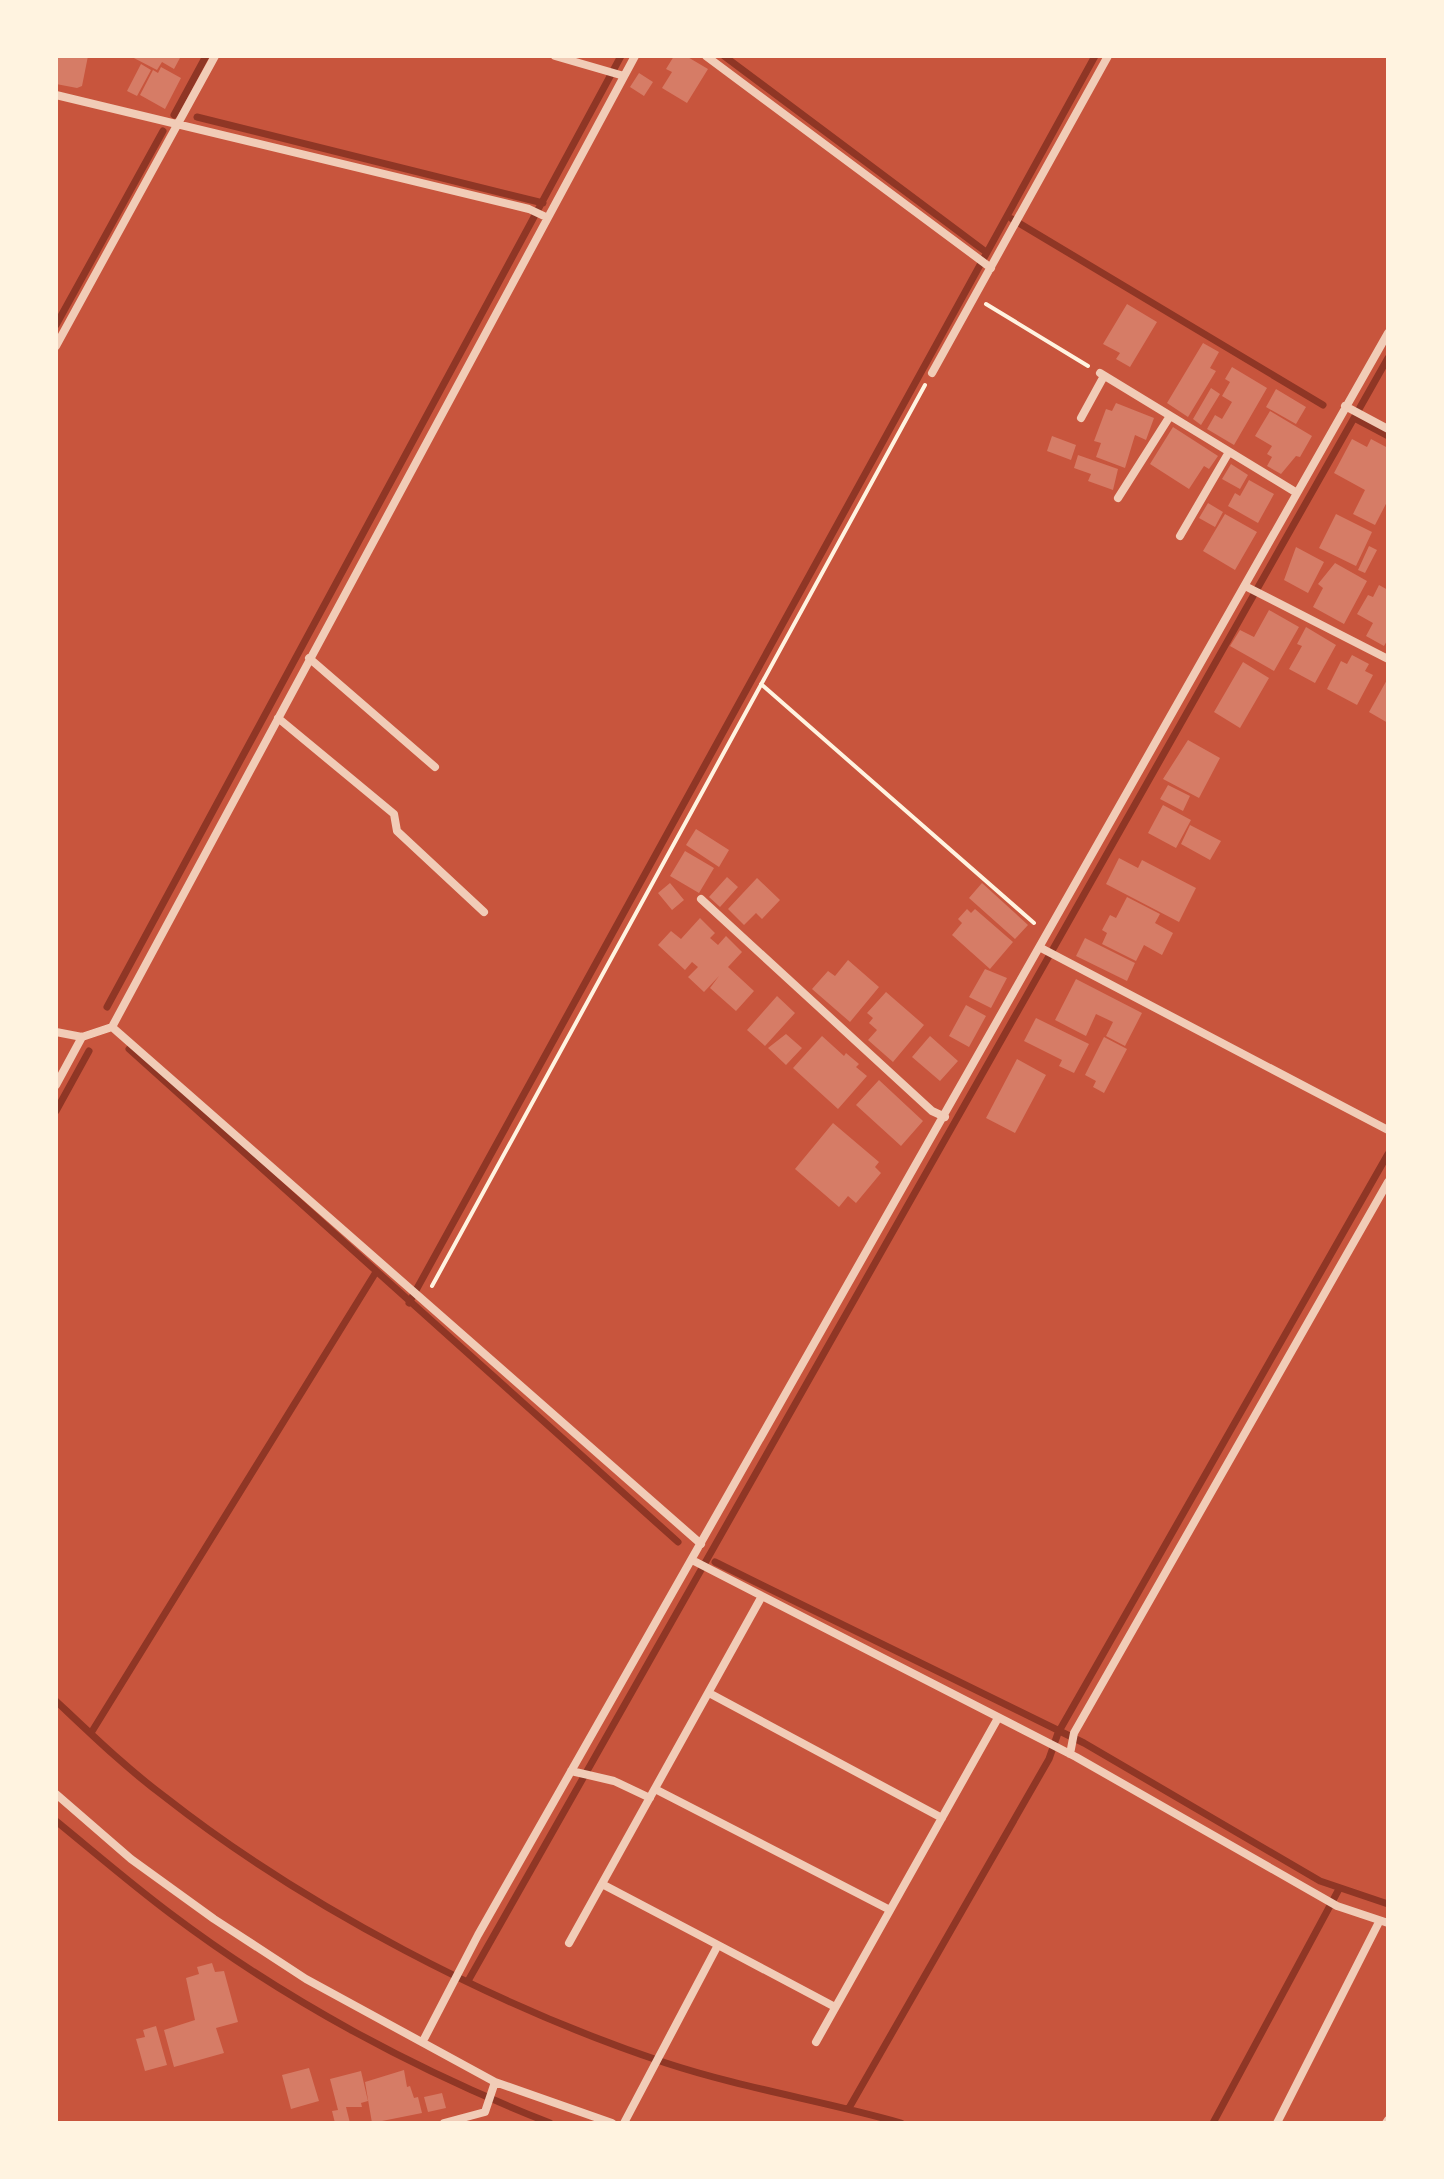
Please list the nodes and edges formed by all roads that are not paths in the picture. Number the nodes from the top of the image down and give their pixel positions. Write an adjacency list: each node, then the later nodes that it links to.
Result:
1 (215, 56): 8 (street)
2 (555, 56): 6 (street)
3 (635, 56): 6 (street)
4 (706, 56): 10 (street)
5 (1108, 56): 10 (street)
6 (621, 74): 9 (street)
7 (56, 95): 8 (street)
8 (178, 124): 9 (street); 12 (street)
9 (545, 216): 23 (street)
10 (988, 266): 13 (street)
11 (1388, 333): 14 (street)
12 (56, 346)
13 (932, 373)
14 (1349, 408): 17 (street); 19 (street)
15 (1170, 416): 16 (street); 18 (street); 20 (street)
16 (1081, 418)
17 (1388, 429)
18 (1229, 452): 19 (street); 21 (street)
19 (1297, 493): 22 (street)
20 (1118, 498)
21 (1180, 536)
22 (1252, 589): 24 (street); 29 (street)
23 (309, 658): 25 (street); 26 (street)
24 (1388, 659)
25 (278, 718): 28 (street); 30 (street)
26 (435, 767)
27 (701, 899): 34 (street)
28 (484, 912)
29 (1044, 949): 34 (street); 35 (street)
30 (112, 1027): 32 (street); 37 (street)
31 (56, 1032): 32 (street)
32 (82, 1037): 33 (street)
33 (56, 1085)
34 (945, 1117): 37 (street)
35 (1388, 1130)
36 (1388, 1182): 42 (street)
37 (701, 1544): 38 (street)
38 (694, 1561): 39 (street); 43 (street)
39 (762, 1596): 40 (street); 41 (street)
40 (709, 1693): 44 (street); 47 (street)
41 (998, 1718): 42 (street); 47 (street)
42 (1067, 1751): 50 (street)
43 (571, 1771): 46 (street); 54 (street)
44 (655, 1789): 46 (street); 49 (street)
45 (56, 1794): 54 (street)
46 (650, 1798): 48 (street)
47 (942, 1818): 49 (street)
48 (602, 1884): 51 (street); 52 (street)
49 (890, 1910): 53 (street)
50 (1384, 1922): 60 (street)
51 (569, 1943)
52 (718, 1945): 53 (street); 59 (street)
53 (835, 2007): 55 (street)
54 (423, 2041): 56 (street)
55 (816, 2042)
56 (494, 2086): 57 (street); 58 (street)
57 (444, 2123)
58 (612, 2123)
59 (624, 2123)
60 (1277, 2123)

